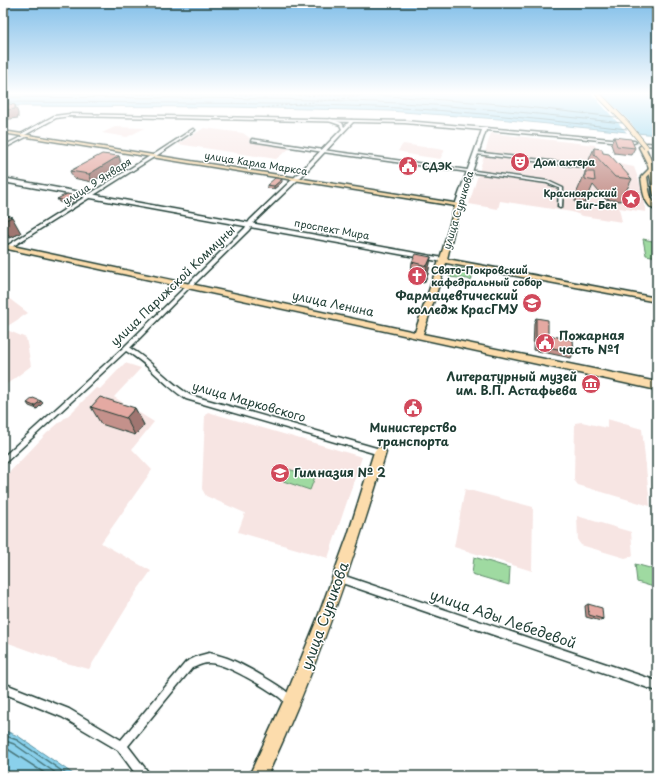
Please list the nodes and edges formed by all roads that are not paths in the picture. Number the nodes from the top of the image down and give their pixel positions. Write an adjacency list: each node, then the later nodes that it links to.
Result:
1 (34, 129): 8 (main road)
2 (484, 129): 15 (main road, улица Сурикова)
3 (488, 129): 10 (main road)
4 (631, 129): 12 (main road, bridge)
5 (194, 130): 16 (street, улица 9 Января)
6 (344, 130): 14 (street, улица Парижской Коммуны)
7 (3, 132): 8 (main road, улица Карла Маркса)
8 (24, 135): 13 (street); 16 (main road, улица Карла Маркса)
9 (252, 140): 14 (street)
10 (634, 142)
11 (657, 145): 12 (main road)
12 (645, 146): 17 (main road); 17 (main road)
13 (3, 148)
14 (323, 151): 19 (street); 20 (street, улица Парижской Коммуны)
15 (476, 153): 18 (street); 19 (main road, улица Сурикова)
16 (152, 157): 20 (main road, улица Карла Маркса); 23 (street, улица 9 Января)
17 (655, 164): 22 (main road); 26 (main road)
18 (583, 166)
19 (470, 171): 24 (main road, улица Сурикова); 25 (street)
20 (295, 179): 24 (main road, улица Карла Маркса); 27 (street, улица Парижской Коммуны)
21 (3, 180): 23 (main road, проспект Мира)
22 (657, 195)
23 (90, 196): 27 (main road, проспект Мира); 28 (street, улица 9 Января)
24 (458, 205): 29 (main road, улица Сурикова)
25 (560, 207)
26 (657, 209)
27 (249, 225): 29 (main road, проспект Мира); 30 (street, улица Парижской Коммуны)
28 (6, 246): 30 (main road, улица Ленина)
29 (443, 260): 31 (main road, проспект Мира); 32 (main road, улица Сурикова)
30 (188, 287): 32 (main road, улица Ленина); 33 (street, улица Парижской Коммуны)
31 (657, 300)
32 (418, 336): 34 (main road, улица Ленина)
33 (126, 348): 35 (street, улица Марковского); 36 (street, улица Парижской Коммуны)
34 (657, 386)
35 (380, 452): 37 (main road, улица Сурикова)
36 (3, 461)
37 (339, 578): 38 (street, улица Ады Лебедевой); 40 (main road, улица Сурикова)
38 (657, 686)
39 (3, 688): 41 (street)
40 (292, 702): 41 (street); 43 (main road, улица Сурикова)
41 (122, 746): 42 (street)
42 (144, 776)
43 (258, 776)

